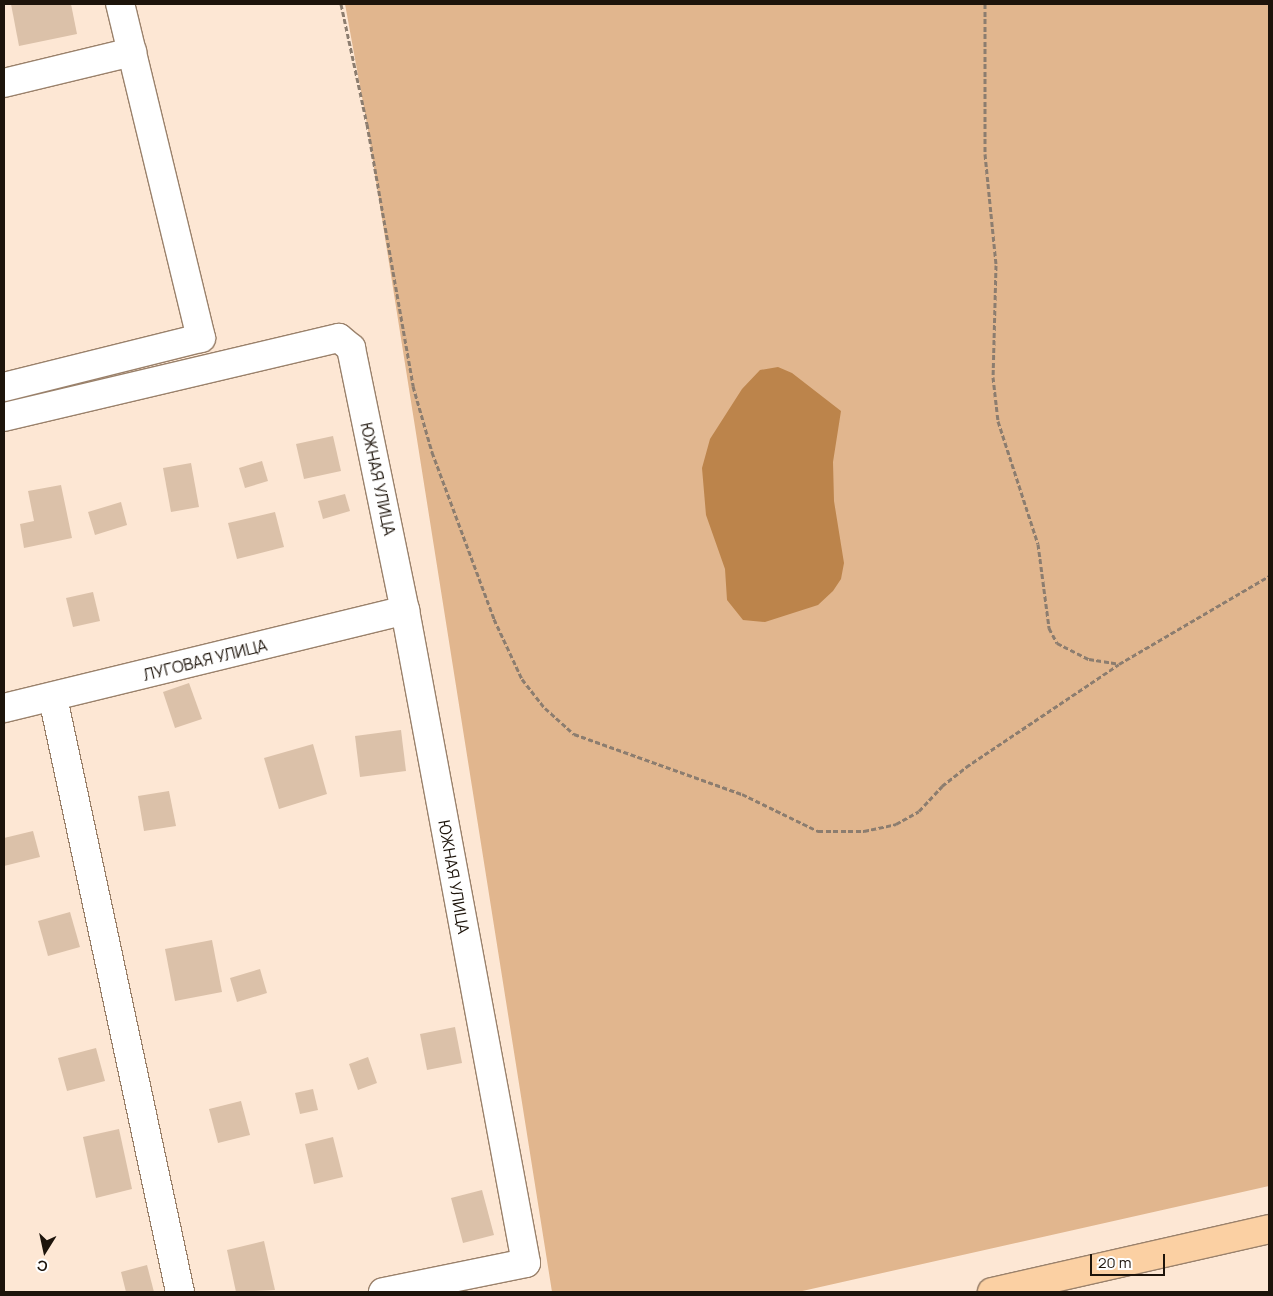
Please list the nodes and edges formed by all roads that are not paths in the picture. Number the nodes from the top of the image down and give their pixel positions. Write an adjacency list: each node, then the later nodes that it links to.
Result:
1 (120, 4): 2 (street)
2 (132, 52): 3 (street); 4 (street)
3 (4, 82)
4 (4, 387)
5 (4, 417): 6 (street, ЮЖНАЯ УЛИЦА)
6 (405, 610): 7 (street, ЛУГОВАЯ УЛИЦА); 12 (street, ЮЖНАЯ УЛИЦА)
7 (53, 698): 8 (street, ЛУГОВАЯ УЛИЦА); 11 (street)
8 (4, 708)
9 (1269, 1229): 10 (main road)
10 (1019, 1290): 13 (main road)
11 (180, 1292)
12 (383, 1292)
13 (992, 1292)

